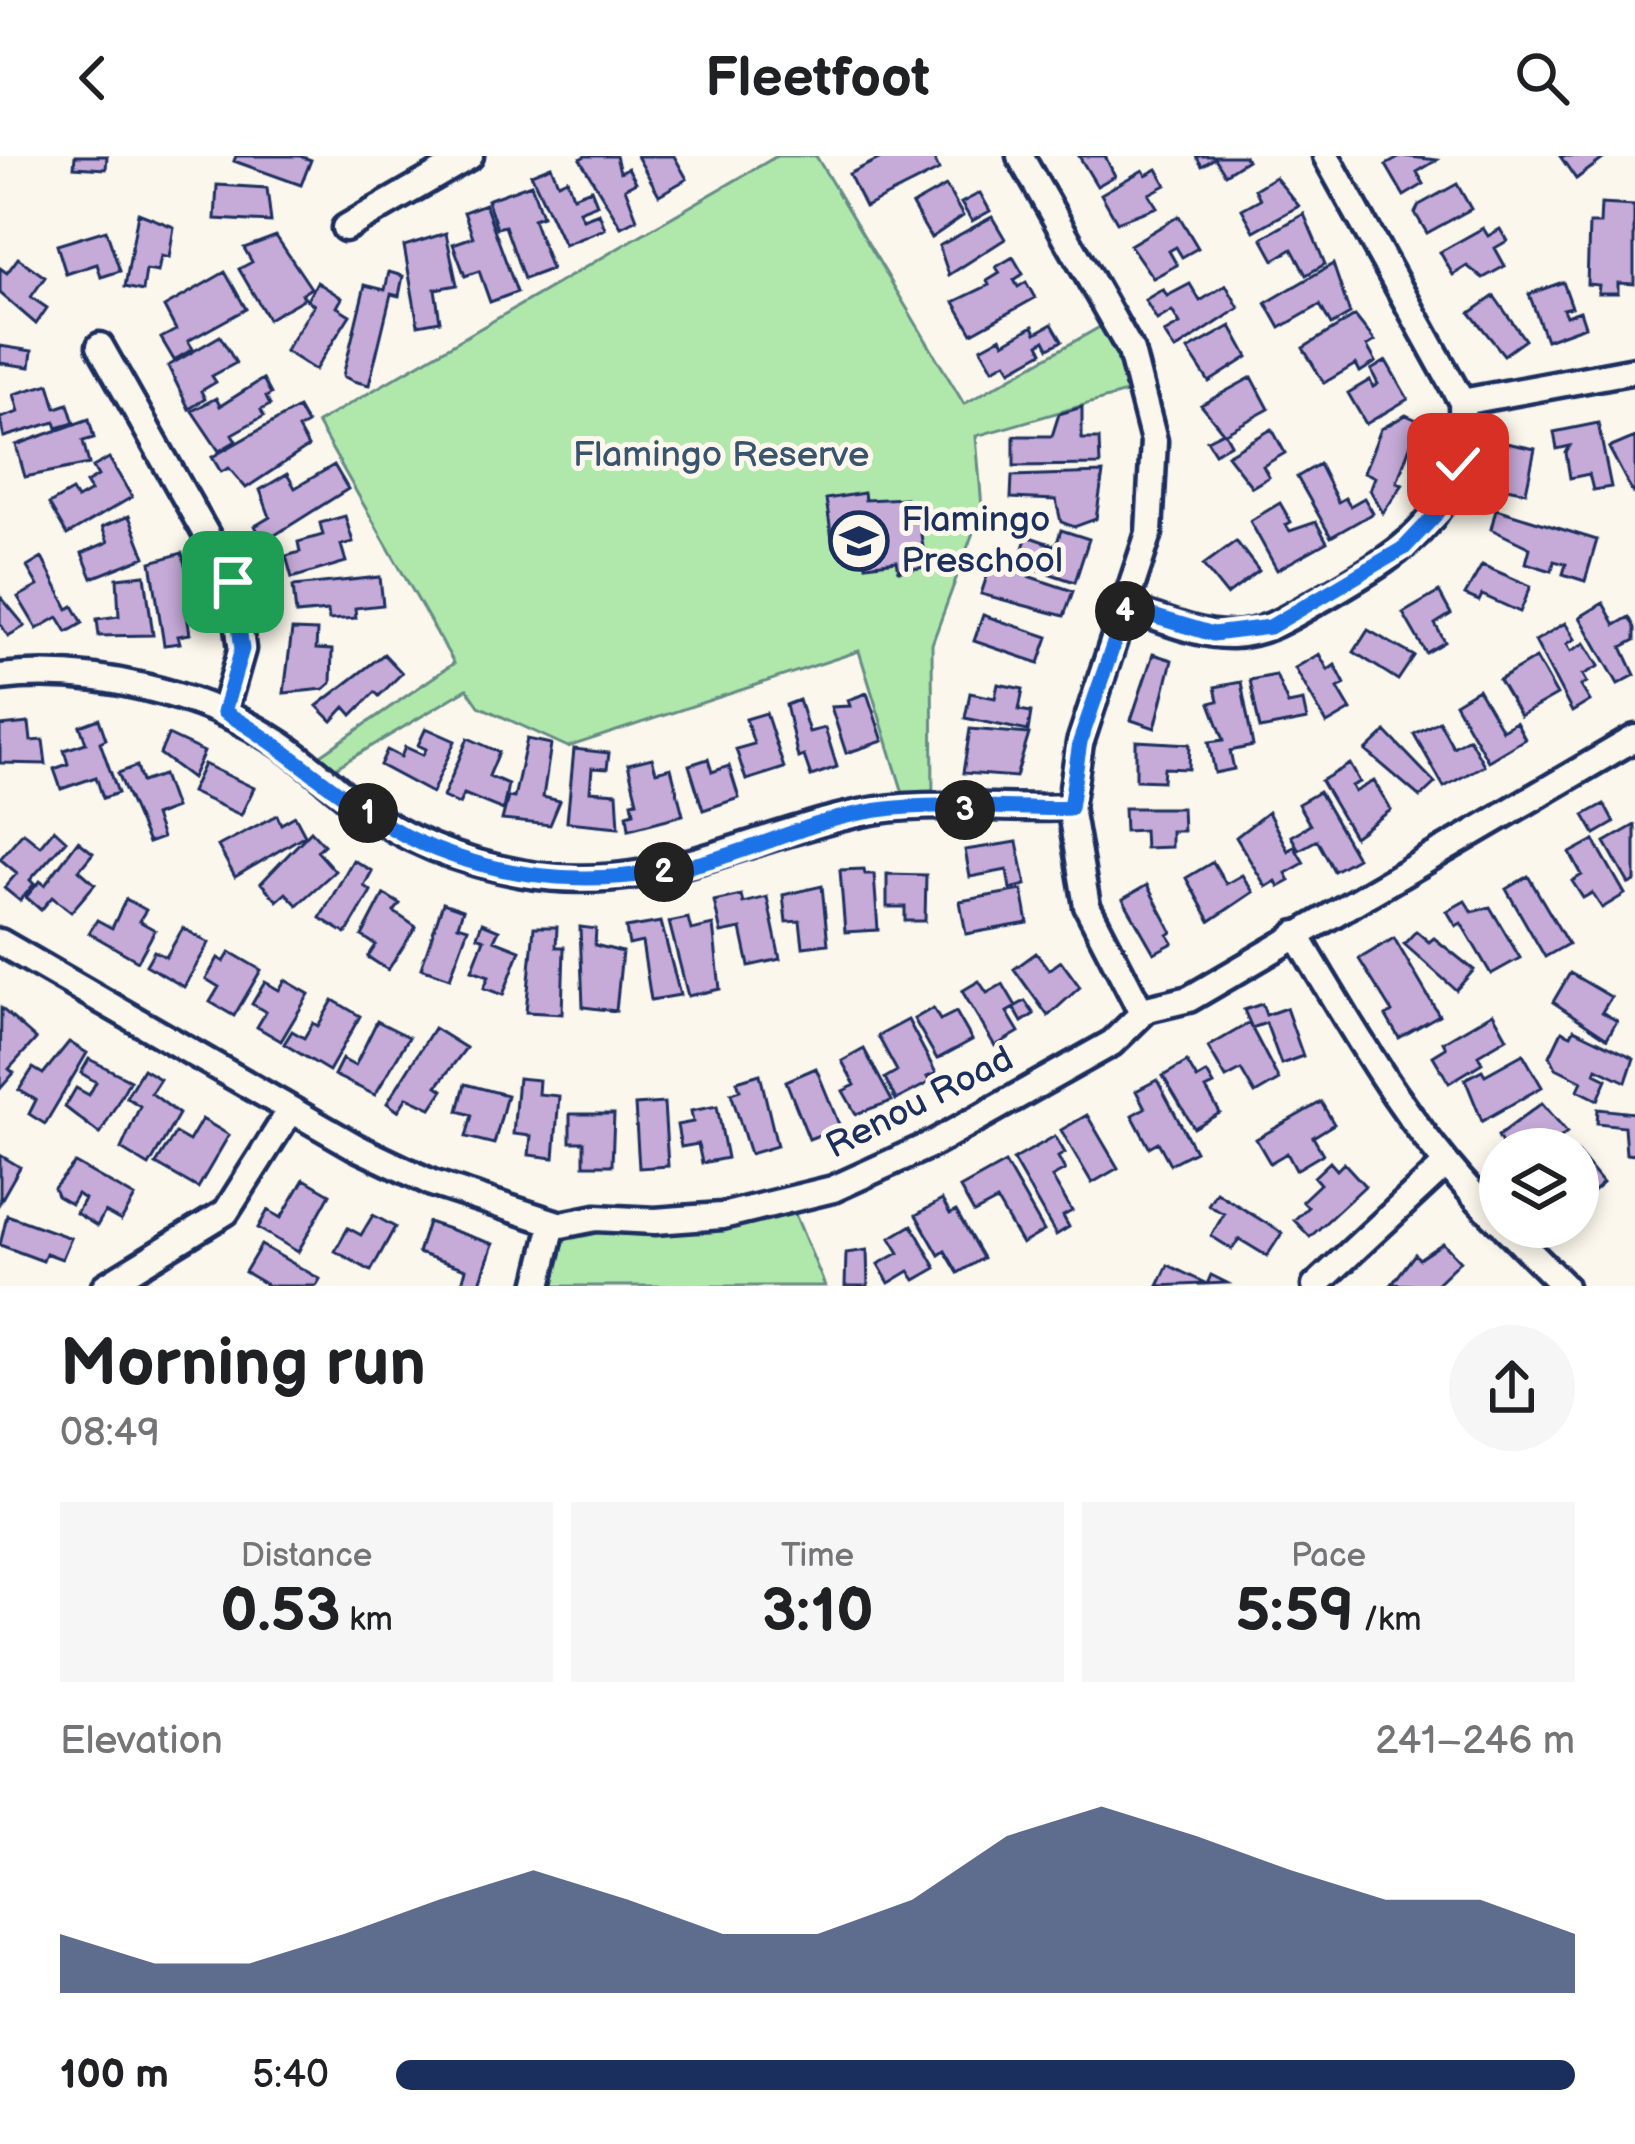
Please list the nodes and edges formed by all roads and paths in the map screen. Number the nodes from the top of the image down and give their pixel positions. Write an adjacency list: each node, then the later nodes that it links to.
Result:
1 (470, 156): 4 (street)
2 (1020, 156): 8 (street)
3 (1326, 156): 7 (street)
4 (345, 228)
5 (100, 346): 10 (street)
6 (1635, 370): 7 (street)
7 (1462, 402): 8 (street)
8 (1126, 608): 12 (street)
9 (0, 677): 10 (street)
10 (224, 712): 12 (street)
11 (1635, 738): 13 (street, Renou Road)
12 (1070, 808): 15 (street)
13 (1296, 934): 15 (street, Renou Road); 17 (street)
14 (0, 942): 16 (street, Renou Road)
15 (1142, 1012): 19 (street, Renou Road)
16 (290, 1111): 19 (street, Renou Road); 21 (street)
17 (1445, 1165): 18 (street); 23 (street)
18 (1479, 1200)
19 (553, 1224): 22 (street)
20 (1526, 1248): 24 (street)
21 (105, 1286)
22 (538, 1286)
23 (1315, 1286)
24 (1564, 1286)

